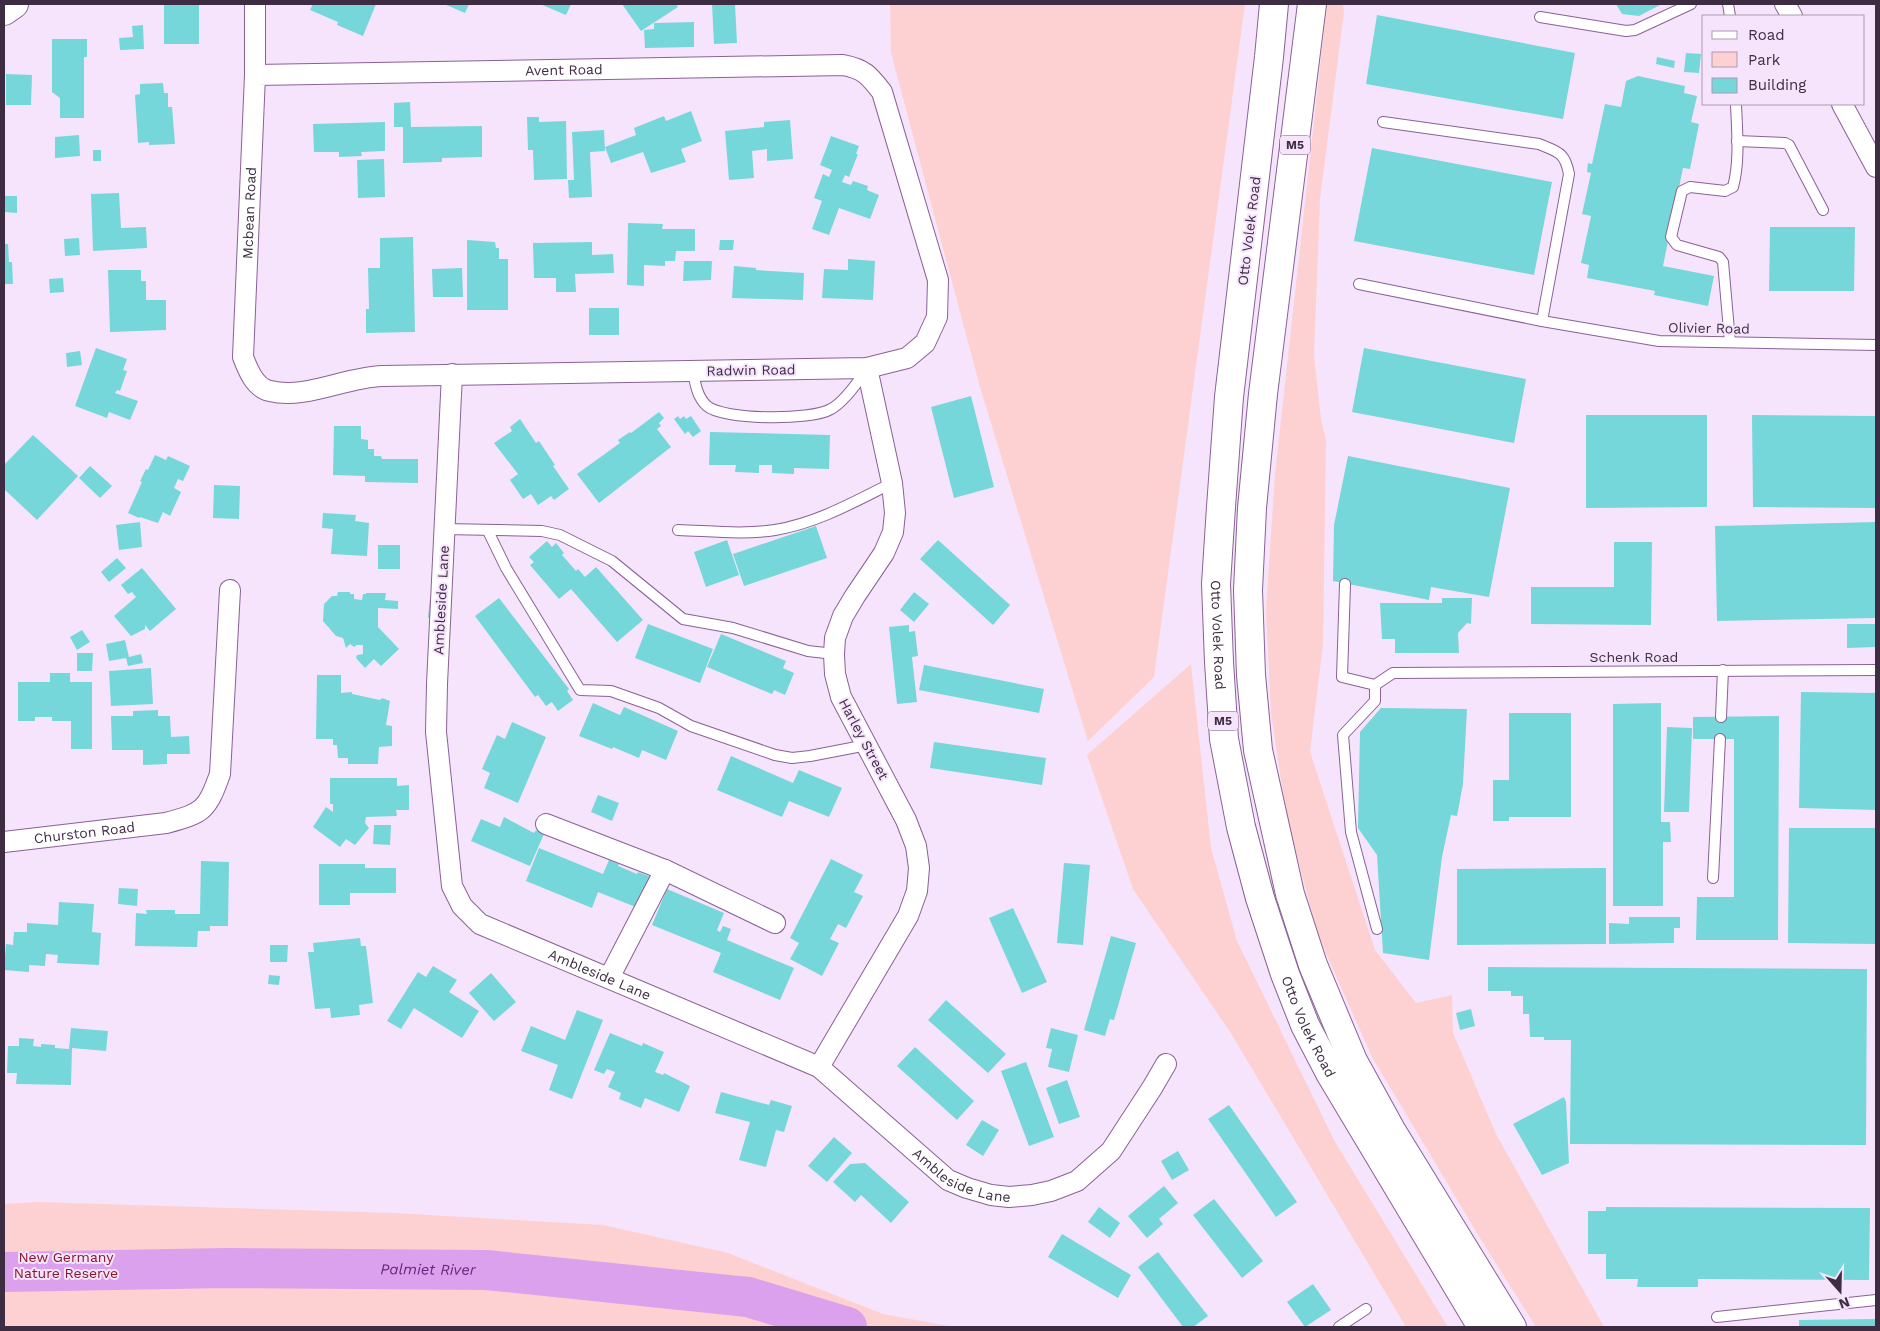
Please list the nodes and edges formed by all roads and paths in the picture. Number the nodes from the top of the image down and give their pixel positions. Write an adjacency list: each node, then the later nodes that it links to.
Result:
1 (14, 4): 7 (main road)
2 (255, 4): 10 (street, Mcbean Road)
3 (1274, 4): 52 (main road, Otto Volek Road / M5)
4 (1312, 4): 53 (main road, Otto Volek Road / M5)
5 (1691, 4): 9 (lane)
6 (1785, 4): 8 (street)
7 (4, 11)
8 (1791, 15)
9 (1540, 17)
10 (255, 75): 11 (street, Avent Road); 25 (street, Mcbean Road)
11 (870, 76): 22 (street, Radwin Road)
12 (1736, 105): 15 (lane)
13 (1843, 105): 16 (street)
14 (1383, 122): 19 (lane)
15 (1737, 141): 17 (lane); 20 (lane)
16 (1876, 168)
17 (1824, 210)
18 (1359, 284): 19 (lane, Olivier Road)
19 (1542, 321): 20 (lane, Olivier Road)
20 (1730, 342): 21 (lane, Olivier Road)
21 (1876, 345)
22 (867, 368): 23 (street, Radwin Road); 23 (lane); 26 (street, Harley Street)
23 (693, 370): 24 (street, Radwin Road)
24 (452, 374): 25 (street, Radwin Road); 27 (street, Ambleside Lane)
25 (289, 394)
26 (892, 483): 28 (lane); 32 (street, Harley Street)
27 (444, 529): 29 (lane); 45 (street, Ambleside Lane)
28 (678, 530)
29 (488, 531): 32 (lane); 38 (lane)
30 (1345, 584): 35 (lane)
31 (230, 590): 40 (street, Churston Road)
32 (834, 654): 38 (street, Harley Street)
33 (1723, 670): 34 (lane, Schenk Road); 35 (lane, Schenk Road); 36 (lane)
34 (1876, 670)
35 (1375, 685): 44 (lane)
36 (1721, 717)
37 (1720, 739): 42 (lane)
38 (867, 745): 47 (street, Harley Street)
39 (546, 824): 41 (street)
40 (4, 842)
41 (665, 870): 43 (street); 45 (street)
42 (1713, 878)
43 (775, 923)
44 (1377, 929)
45 (609, 978): 47 (street, Ambleside Lane)
46 (1166, 1064): 47 (street, Ambleside Lane)
47 (819, 1067)
48 (1876, 1300): 50 (lane)
49 (1366, 1309): 51 (lane)
50 (1717, 1317)
51 (1339, 1327)
52 (1482, 1327)
53 (1512, 1327)

